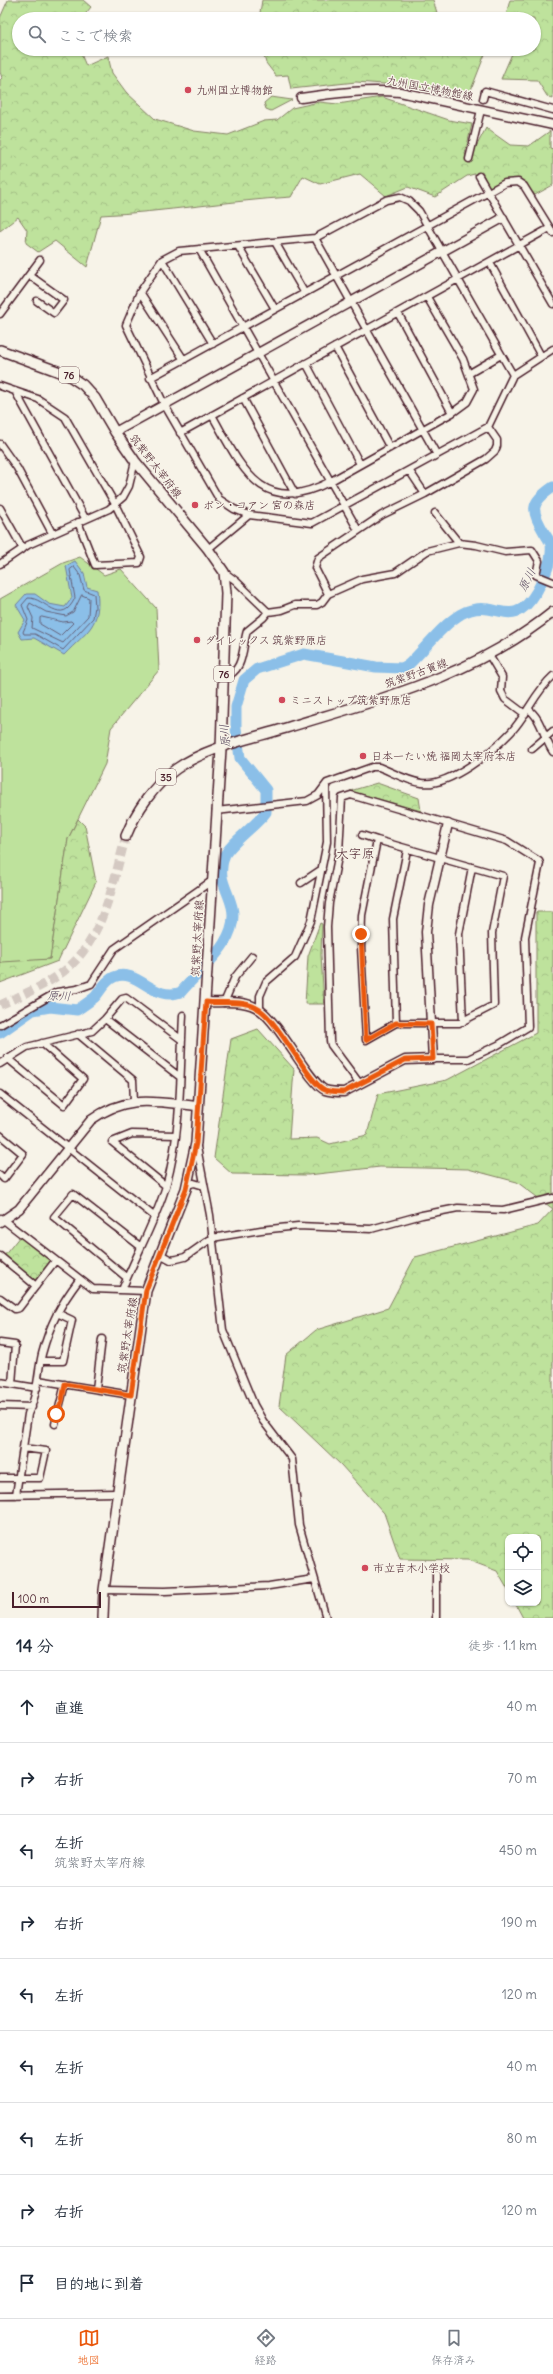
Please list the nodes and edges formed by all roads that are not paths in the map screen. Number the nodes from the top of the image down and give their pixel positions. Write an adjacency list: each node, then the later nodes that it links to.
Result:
1 (301, 98): 5 (street, 九州国立博物館線)
2 (483, 99): 3 (street)
3 (553, 110)
4 (480, 114): 6 (street)
5 (553, 125)
6 (469, 159)
7 (478, 176): 8 (street)
8 (489, 191): 9 (street); 10 (street); 11 (street)
9 (503, 218): 14 (street); 17 (street)
10 (427, 226): 12 (street); 17 (street); 22 (street)
11 (551, 231): 14 (street)
12 (315, 238): 13 (street); 22 (street)
13 (275, 242): 15 (street); 25 (street)
14 (521, 245): 20 (street); 29 (street)
15 (238, 246): 16 (street); 30 (street)
16 (199, 249): 19 (street); 33 (street)
17 (442, 252): 23 (street); 28 (street)
18 (40, 260): 21 (street)
19 (162, 260): 24 (street); 35 (street)
20 (490, 263): 23 (street); 41 (street)
21 (29, 274): 27 (street); 32 (street)
22 (336, 276): 25 (street); 28 (street)
23 (458, 280): 26 (street); 40 (street)
24 (140, 292): 42 (street); 46 (street)
25 (304, 292): 30 (street)
26 (427, 297): 31 (street); 44 (street)
27 (37, 301)
28 (350, 302): 34 (street); 39 (street)
29 (553, 304)
30 (275, 309): 33 (street)
31 (398, 313): 34 (street); 52 (street)
32 (0, 314)
33 (245, 327): 35 (street); 39 (street)
34 (366, 331): 36 (street); 55 (street)
35 (213, 344): 42 (street)
36 (335, 347): 43 (street); 59 (street)
37 (553, 349): 41 (street)
38 (0, 350): 56 (main road, 筑紫野太宰府線 / 76)
39 (259, 352): 47 (street); 51 (street)
40 (501, 355): 44 (street); 45 (street)
41 (541, 356): 45 (street)
42 (184, 360): 46 (street)
43 (306, 363): 47 (street); 62 (street)
44 (470, 373): 52 (street)
45 (513, 375): 54 (street)
46 (150, 378): 51 (street)
47 (275, 381): 50 (street); 64 (street)
48 (0, 386): 49 (street)
49 (15, 391): 67 (street); 72 (street)
50 (243, 398): 53 (street); 65 (street)
51 (164, 404): 56 (street); 57 (street)
52 (452, 414): 55 (street)
53 (212, 415): 57 (street); 65 (street)
54 (488, 427): 60 (street); 66 (street)
55 (422, 431): 59 (street); 60 (street)
56 (115, 432): 61 (main road, 筑紫野太宰府線 / 76)
57 (180, 433): 71 (street)
58 (0, 444): 75 (street)
59 (390, 448): 62 (street)
60 (437, 455): 63 (street)
61 (135, 461): 67 (street); 78 (main road, 筑紫野太宰府線 / 76)
62 (360, 464): 64 (street)
63 (409, 470): 66 (street); 68 (street)
64 (332, 481): 65 (street); 68 (street)
65 (295, 494)
66 (426, 494): 74 (street)
67 (115, 504): 72 (street); 73 (street)
68 (345, 506): 71 (street); 74 (street)
69 (0, 508): 77 (street)
70 (435, 513): 76 (street)
71 (249, 514): 78 (street)
72 (86, 518): 73 (street)
73 (78, 522): 75 (street)
74 (358, 530): 82 (street)
75 (52, 533): 77 (street)
76 (459, 543): 81 (street); 82 (street)
77 (23, 549): 79 (street)
78 (208, 549): 80 (main road, 筑紫野太宰府線 / 76)
79 (0, 564)
80 (224, 572): 83 (street); 87 (main road, 筑紫野太宰府線 / 76)
81 (551, 581)
82 (328, 594): 83 (street)
83 (268, 612): 87 (street)
84 (553, 612): 85 (main road, 筑紫野古賀線 / 35)
85 (489, 655): 88 (street); 91 (main road, 筑紫野古賀線 / 35)
86 (553, 676): 88 (street)
87 (224, 677): 91 (main road, 筑紫野太宰府線 / 76)
88 (527, 712): 90 (street); 94 (street)
89 (553, 731): 90 (street)
90 (544, 739): 92 (street); 93 (street)
91 (225, 747): 95 (main road, 筑紫野太宰府線 / 76); 98 (main road, 筑紫野古賀線 / 35)
92 (532, 749)
93 (553, 752)
94 (326, 785): 95 (street); 103 (street)
95 (216, 811): 104 (main road, 筑紫野太宰府線 / 76)
96 (448, 824): 101 (street); 120 (street); 123 (street)
97 (362, 835): 99 (street)
98 (126, 836)
99 (377, 840): 100 (street); 113 (street)
100 (408, 850): 101 (street); 113 (street)
101 (440, 858): 102 (street); 114 (street)
102 (472, 868): 112 (street); 112 (street)
103 (322, 869): 105 (street); 109 (street)
104 (213, 880): 107 (main road, 筑紫野太宰府線 / 76); 115 (street)
105 (301, 884)
106 (252, 956): 108 (street)
107 (206, 1002): 108 (street); 127 (main road, 筑紫野太宰府線 / 76)
108 (224, 1003): 109 (street)
109 (260, 1010): 123 (street)
110 (183, 1015): 117 (street)
111 (105, 1019): 116 (street); 117 (street); 122 (street)
112 (463, 1022): 114 (street)
113 (396, 1023): 114 (street)
114 (431, 1024): 120 (street)
115 (0, 1025)
116 (78, 1034): 118 (street); 125 (street)
117 (182, 1040): 122 (street)
118 (42, 1043): 119 (street); 119 (street)
119 (7, 1058): 121 (street)
120 (433, 1059): 123 (street)
121 (0, 1064)
122 (180, 1077): 126 (street)
123 (360, 1084)
124 (0, 1094): 131 (street)
125 (134, 1101): 126 (street); 131 (street)
126 (178, 1104): 127 (street); 129 (street)
127 (197, 1106): 130 (main road, 筑紫野太宰府線 / 76)
128 (0, 1135): 132 (street)
129 (176, 1136): 134 (street); 134 (street)
130 (196, 1143): 133 (main road, 筑紫野太宰府線 / 76); 135 (street)
131 (68, 1148): 137 (street); 138 (street)
132 (0, 1175)
133 (187, 1185): 135 (street); 141 (main road, 筑紫野太宰府線 / 76)
134 (166, 1186): 137 (street)
135 (204, 1186): 139 (street)
136 (553, 1198): 139 (street)
137 (155, 1217): 140 (street)
138 (1, 1220): 143 (street)
139 (212, 1238): 141 (street); 171 (street)
140 (140, 1246): 144 (street); 144 (street)
141 (160, 1254): 148 (main road, 筑紫野太宰府線 / 76)
142 (0, 1256): 146 (street)
143 (55, 1261): 145 (street); 146 (street)
144 (127, 1278): 147 (street)
145 (79, 1280): 147 (street); 150 (street)
146 (36, 1286): 149 (street)
147 (122, 1290): 148 (street)
148 (146, 1290): 160 (main road, 筑紫野太宰府線 / 76)
149 (0, 1298)
150 (57, 1313): 153 (street); 153 (street)
151 (102, 1339): 159 (street)
152 (0, 1343): 156 (street)
153 (41, 1361): 154 (street)
154 (38, 1380): 157 (street); 158 (street)
155 (0, 1382): 156 (street)
156 (12, 1384): 158 (street)
157 (65, 1384): 159 (street); 163 (street)
158 (37, 1388): 162 (street)
159 (96, 1389): 160 (street)
160 (131, 1395): 167 (main road, 筑紫野太宰府線 / 76)
161 (0, 1406): 162 (street)
162 (32, 1407): 164 (street)
163 (55, 1424)
164 (23, 1448): 166 (street); 166 (street)
165 (0, 1478): 166 (street)
166 (19, 1478): 169 (street)
167 (118, 1493): 169 (street); 172 (main road, 筑紫野太宰府線 / 76)
168 (0, 1495): 169 (street)
169 (16, 1495)
170 (436, 1574): 175 (street)
171 (314, 1580): 172 (street); 174 (street)
172 (104, 1590): 173 (main road, 筑紫野太宰府線 / 76)
173 (103, 1618)
174 (326, 1618)
175 (436, 1618)

